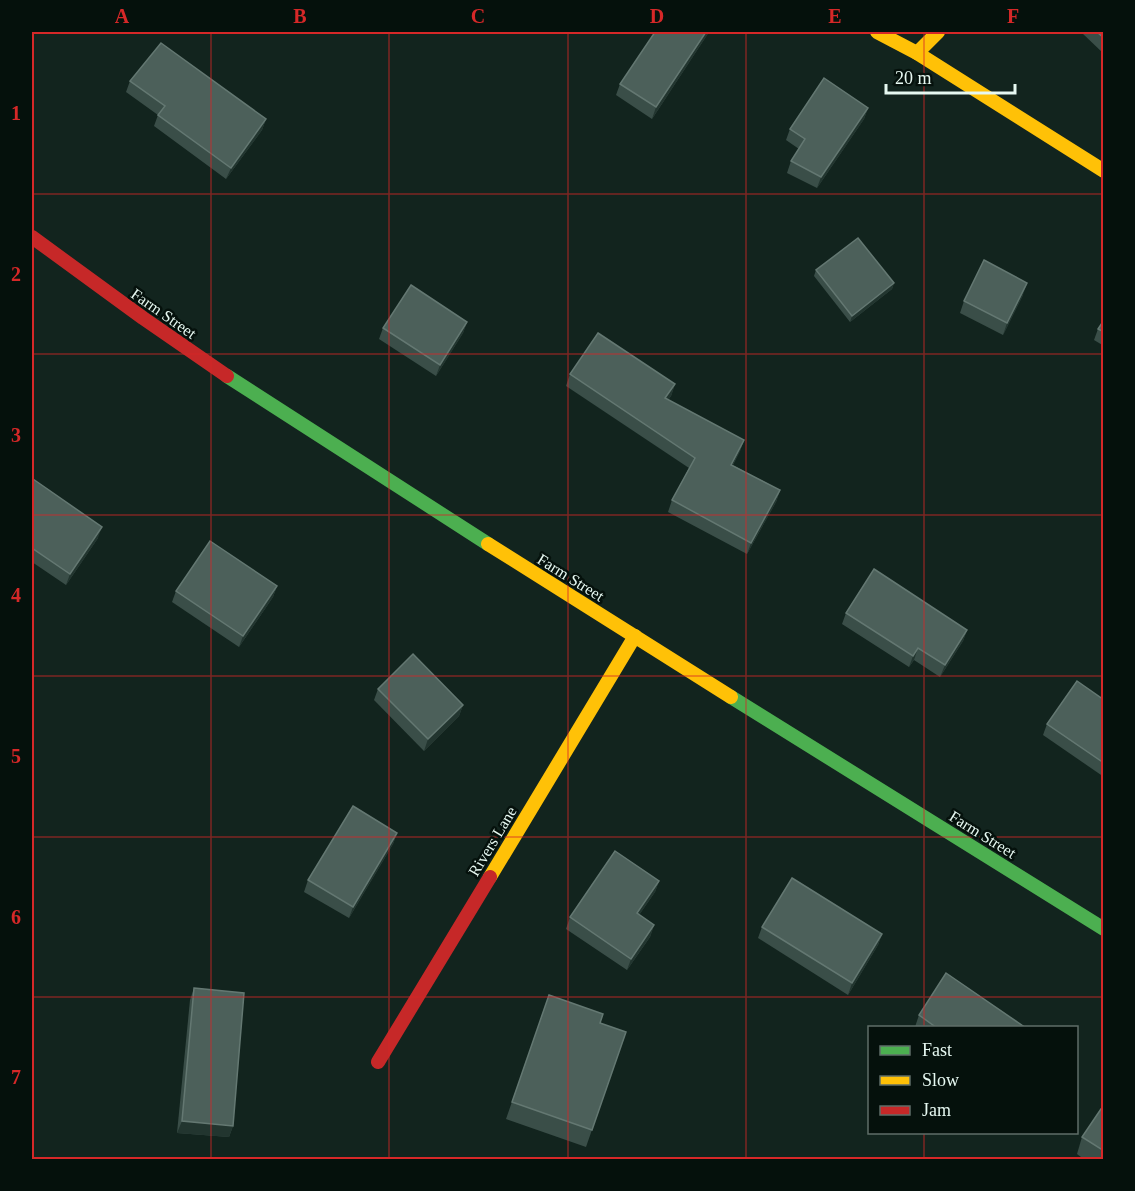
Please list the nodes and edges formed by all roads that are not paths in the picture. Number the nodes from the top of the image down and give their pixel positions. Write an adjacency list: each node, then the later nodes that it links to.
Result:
1 (878, 32): 3 (main road)
2 (938, 32): 3 (main road)
3 (916, 52): 4 (main road)
4 (1104, 171)
5 (32, 237): 6 (main road, Farm Street)
6 (635, 636): 7 (main road, Farm Street); 8 (main road, Rivers Lane)
7 (1104, 929)
8 (378, 1062)

